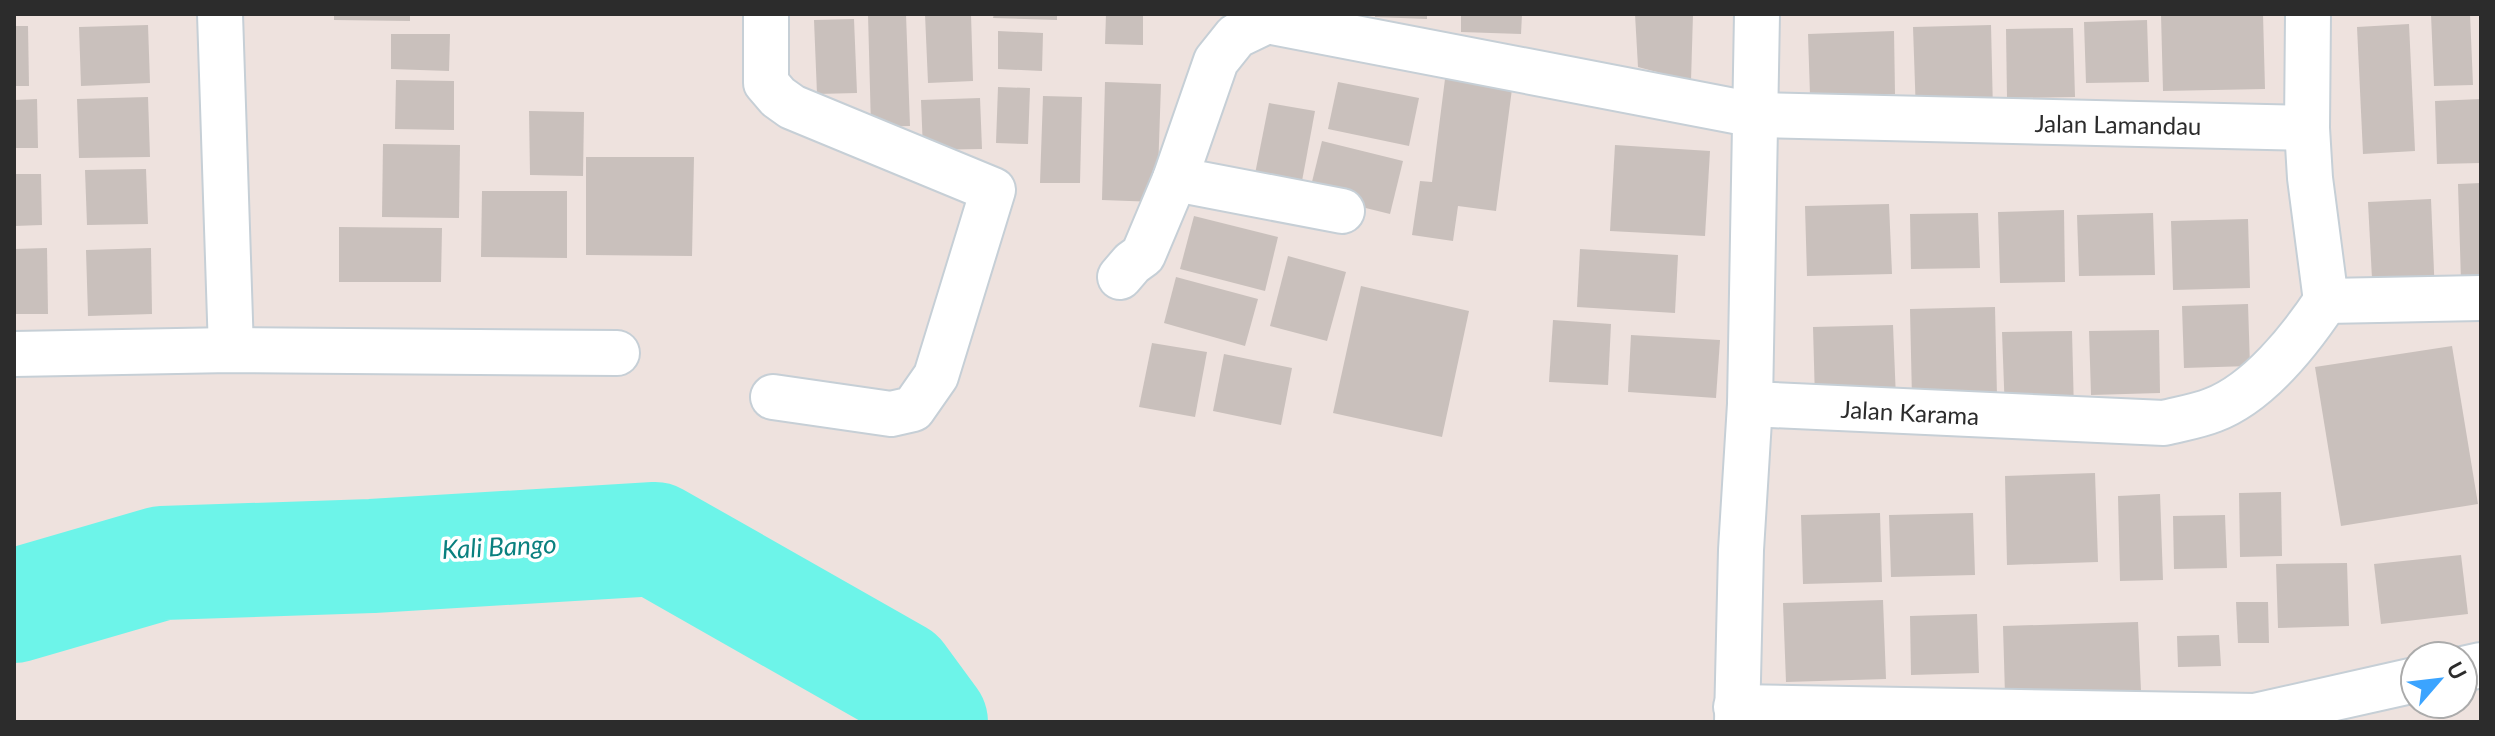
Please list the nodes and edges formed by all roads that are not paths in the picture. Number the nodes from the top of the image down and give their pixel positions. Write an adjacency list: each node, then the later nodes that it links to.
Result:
1 (220, 14): 13 (street)
2 (766, 14): 16 (street)
3 (1757, 14): 6 (street)
4 (2308, 14): 7 (street)
5 (1227, 30): 6 (street, Jalan Lamandau); 8 (street)
6 (1755, 115): 7 (street, Jalan Lamandau); 17 (street)
7 (2307, 128): 12 (street)
8 (1175, 179): 9 (street); 10 (street)
9 (1342, 211)
10 (1120, 277)
11 (2481, 298): 12 (street)
12 (2326, 301): 17 (street, Jalan Karama)
13 (231, 350): 14 (street); 15 (street)
14 (617, 353)
15 (14, 354)
16 (773, 397)
17 (1750, 404): 19 (street)
18 (2399, 684): 20 (street)
19 (1736, 714): 20 (street)
20 (2255, 719)

